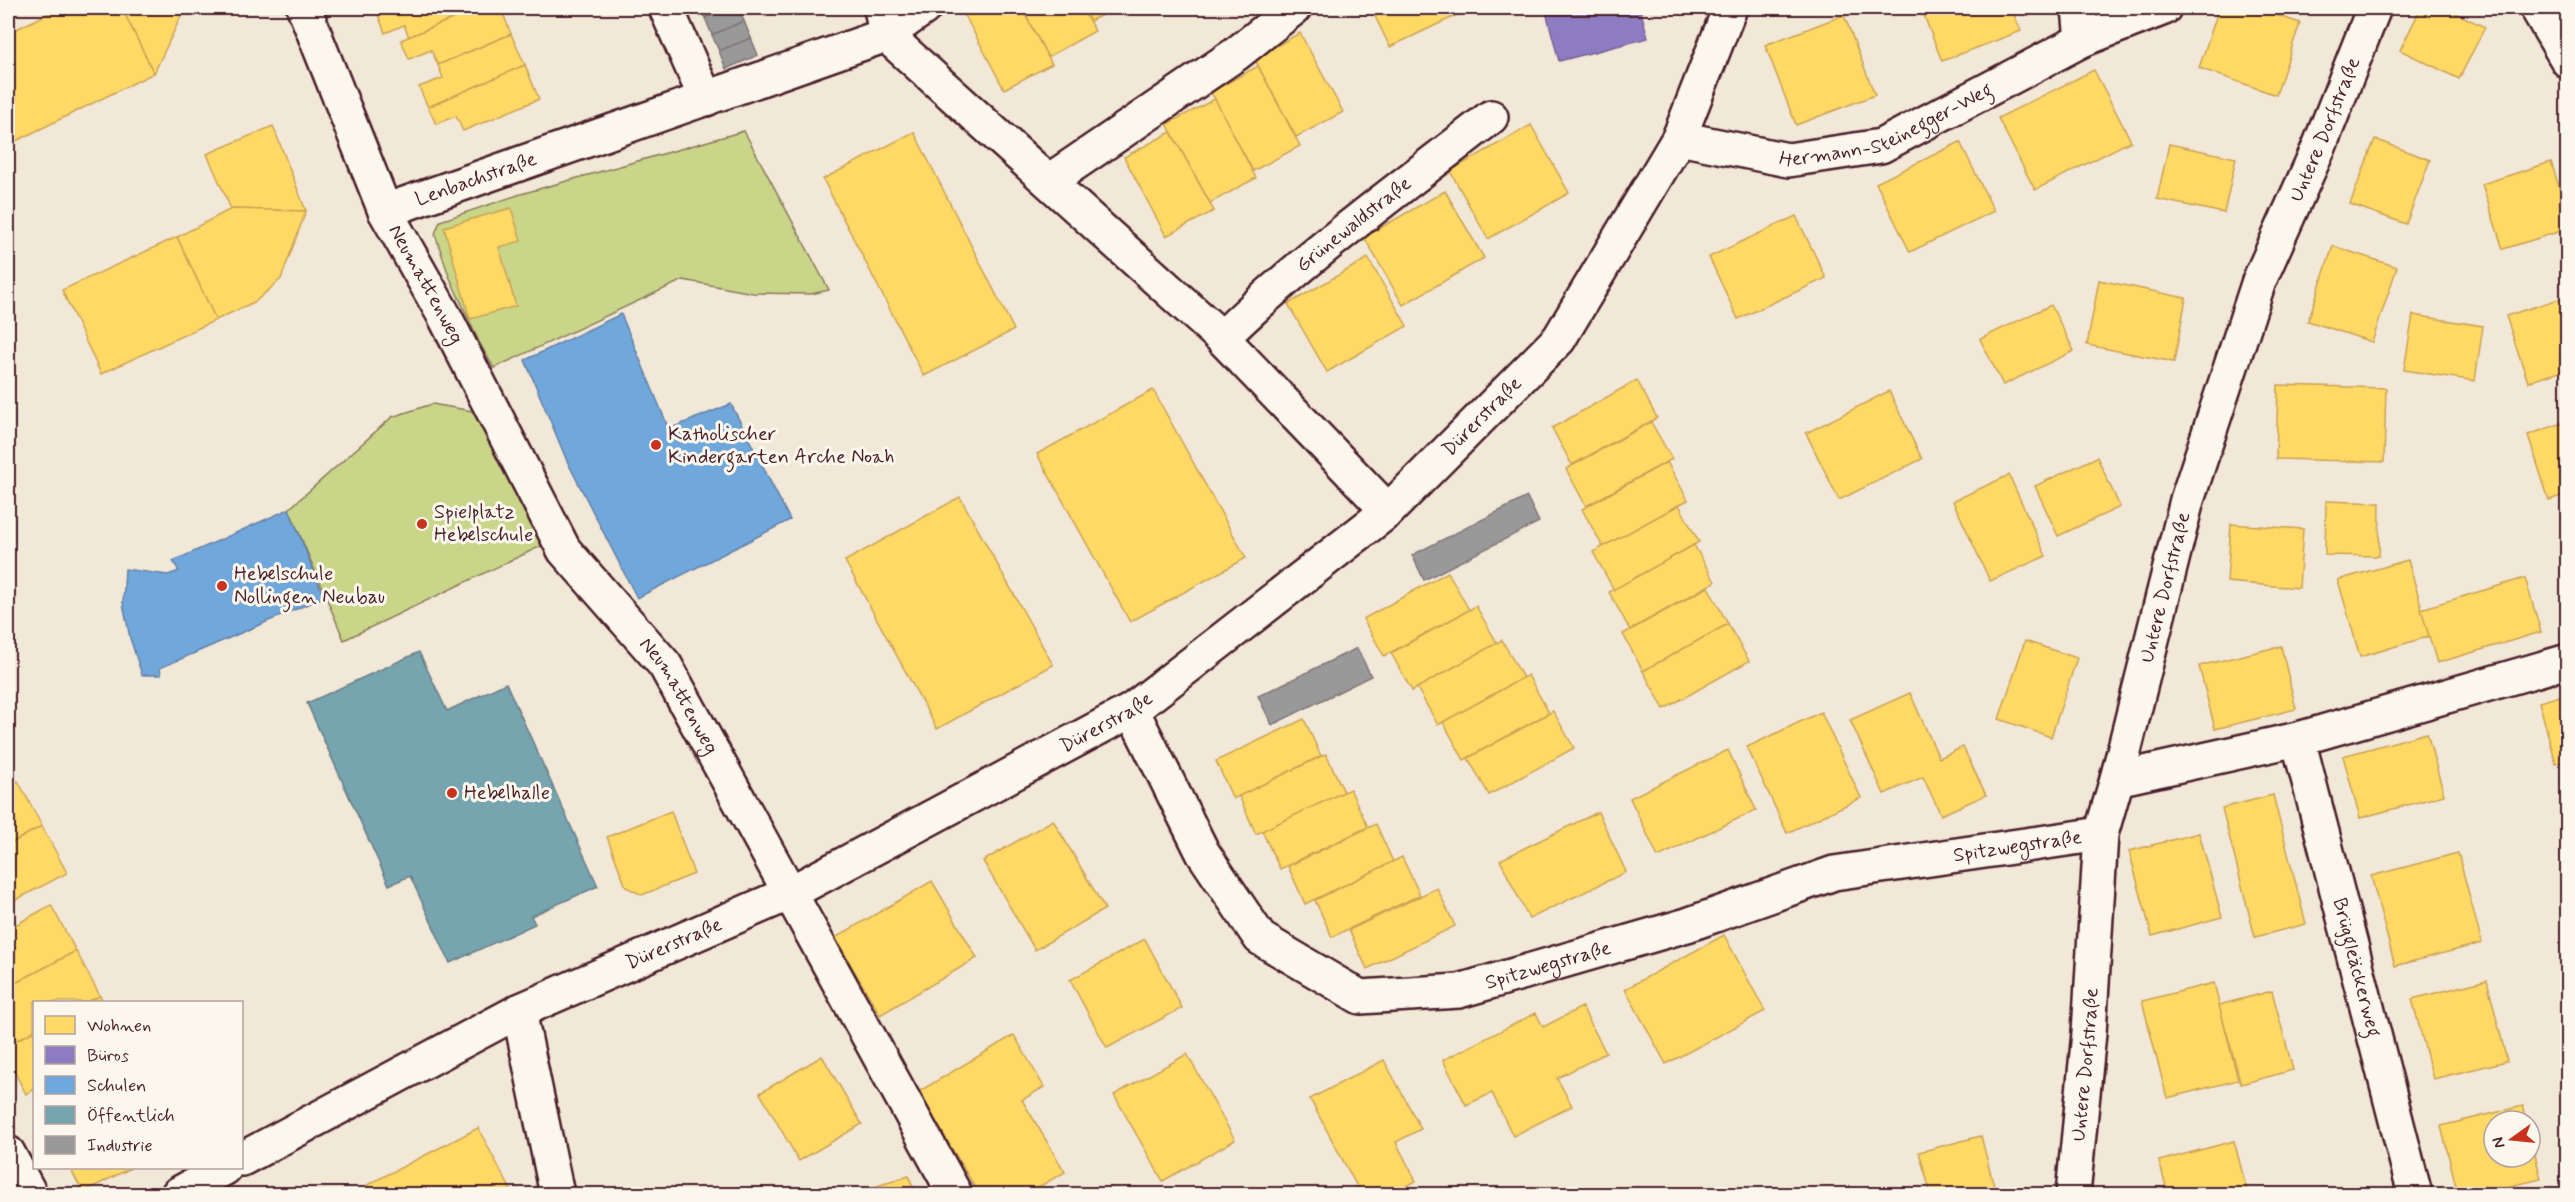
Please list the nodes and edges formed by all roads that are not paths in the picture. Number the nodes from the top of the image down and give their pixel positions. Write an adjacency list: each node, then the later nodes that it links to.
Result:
1 (304, 8): 17 (street)
2 (666, 8): 13 (street)
3 (924, 8): 10 (street, Lenbachstraße)
4 (1294, 8): 16 (street)
5 (1730, 8): 15 (street, Dürerstraße)
6 (2079, 8): 11 (street)
7 (2164, 8): 11 (street, Hermann-Steinegger-Weg)
8 (2374, 8): 23 (street, Untere Dorfstraße)
9 (2537, 8): 12 (street)
10 (884, 21): 13 (street, Lenbachstraße); 16 (street)
11 (2082, 40): 15 (street, Hermann-Steinegger-Weg)
12 (2568, 61)
13 (706, 99): 17 (street, Lenbachstraße)
14 (1491, 117): 18 (street, Grünewaldstraße)
15 (1679, 138): 19 (street, Dürerstraße)
16 (1049, 181): 18 (street)
17 (385, 211): 25 (street, Neumattenweg)
18 (1221, 338): 19 (street)
19 (1388, 511): 21 (street, Dürerstraße)
20 (2568, 661): 22 (street)
21 (1132, 710): 24 (street, Spitzwegstraße); 25 (street, Dürerstraße)
22 (2298, 738): 23 (street); 35 (street, Brüggleäckerweg)
23 (2117, 779): 24 (street, Untere Dorfstraße)
24 (2101, 834): 34 (street, Untere Dorfstraße)
25 (790, 894): 26 (street, Dürerstraße); 33 (street, Neumattenweg)
26 (519, 1011): 28 (street, Dürerstraße); 32 (street)
27 (8, 1153): 30 (street)
28 (243, 1158)
29 (222, 1169): 31 (street)
30 (30, 1194)
31 (178, 1194)
32 (557, 1194)
33 (955, 1194)
34 (2073, 1194)
35 (2415, 1194)

